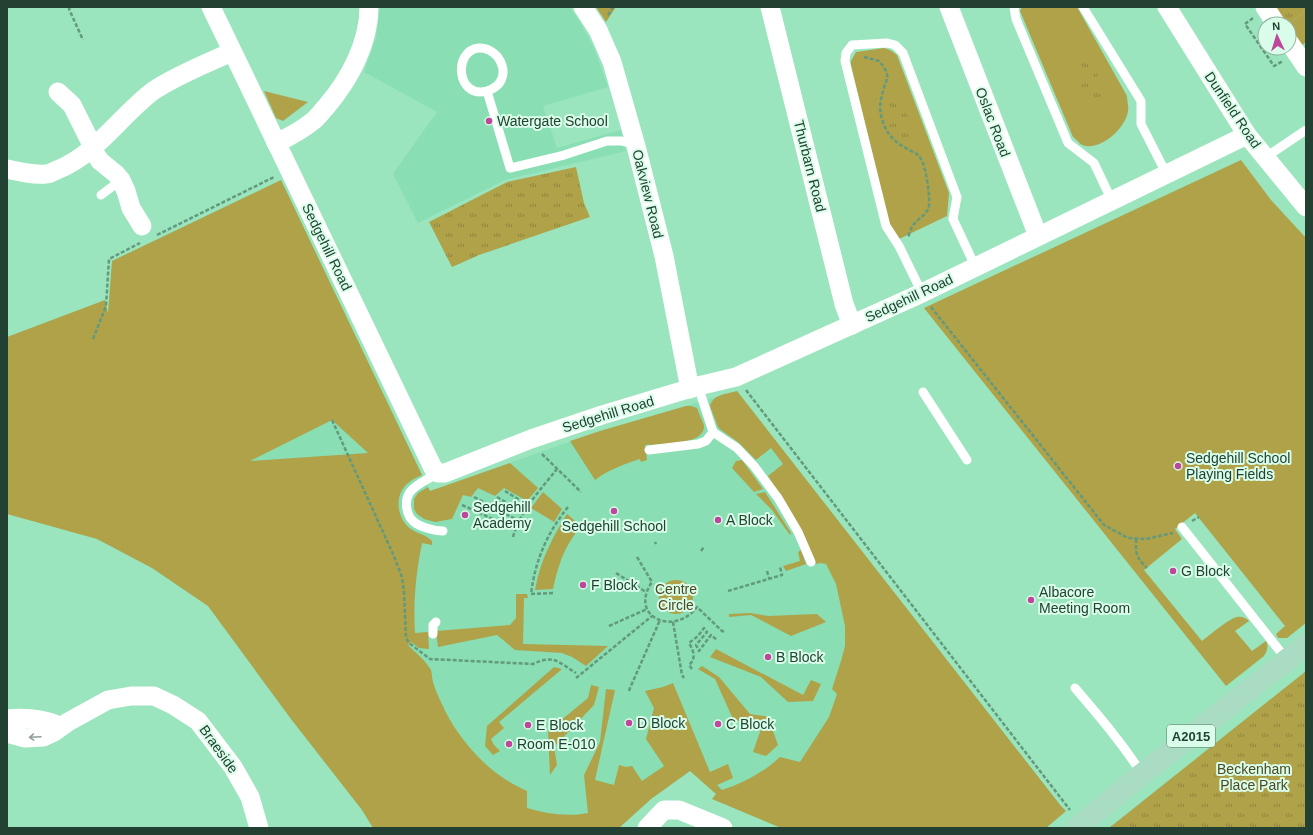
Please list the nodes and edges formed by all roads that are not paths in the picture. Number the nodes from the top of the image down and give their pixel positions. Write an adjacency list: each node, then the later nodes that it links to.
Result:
1 (211, 7): 9 (street, Sedgehill Road)
2 (369, 7): 14 (street)
3 (583, 7): 15 (street, Oakview Road)
4 (770, 7): 28 (street, Thurbarn Road)
5 (949, 7): 25 (street, Oslac Road)
6 (1014, 7): 22 (lane)
7 (1083, 7): 19 (lane)
8 (1167, 7): 13 (street, Dunfield Road)
9 (232, 52): 14 (street, Sedgehill Road); 16 (street)
10 (487, 91): 10 (lane); 15 (lane)
11 (58, 92): 16 (street)
12 (1306, 130): 17 (lane)
13 (1247, 135): 17 (street, Dunfield Road); 19 (street, Sedgehill Road)
14 (276, 143): 34 (street, Sedgehill Road)
15 (636, 146): 29 (street, Oakview Road)
16 (92, 149): 18 (street); 20 (street)
17 (1266, 157): 23 (street, Dunfield Road)
18 (7, 169)
19 (1167, 175): 22 (street, Sedgehill Road)
20 (121, 180): 21 (lane); 24 (street)
21 (101, 195)
22 (1112, 201): 25 (street, Sedgehill Road)
23 (1306, 207)
24 (145, 235)
25 (1038, 236): 26 (street, Sedgehill Road)
26 (975, 266): 27 (street, Sedgehill Road); 27 (lane)
27 (922, 293): 28 (street, Sedgehill Road)
28 (852, 325): 29 (street, Sedgehill Road)
29 (694, 388): 31 (lane); 34 (street, Sedgehill Road)
30 (923, 392): 33 (lane)
31 (713, 432): 32 (lane); 37 (lane)
32 (649, 450)
33 (967, 460)
34 (438, 473): 36 (lane)
35 (1182, 527): 41 (lane)
36 (443, 531)
37 (810, 562)
38 (436, 622): 39 (lane)
39 (433, 634)
40 (1306, 645): 41 (main road, A2015)
41 (1287, 660): 46 (main road, A2015)
42 (1075, 688): 46 (lane)
43 (7, 719): 44 (street)
44 (61, 726): 45 (street, Braeside, one-way to 45); 48 (street, Braeside)
45 (7, 733)
46 (1142, 774): 47 (main road, A2015)
47 (1079, 826)
48 (260, 828)
49 (647, 828): 50 (street)
50 (723, 828)

